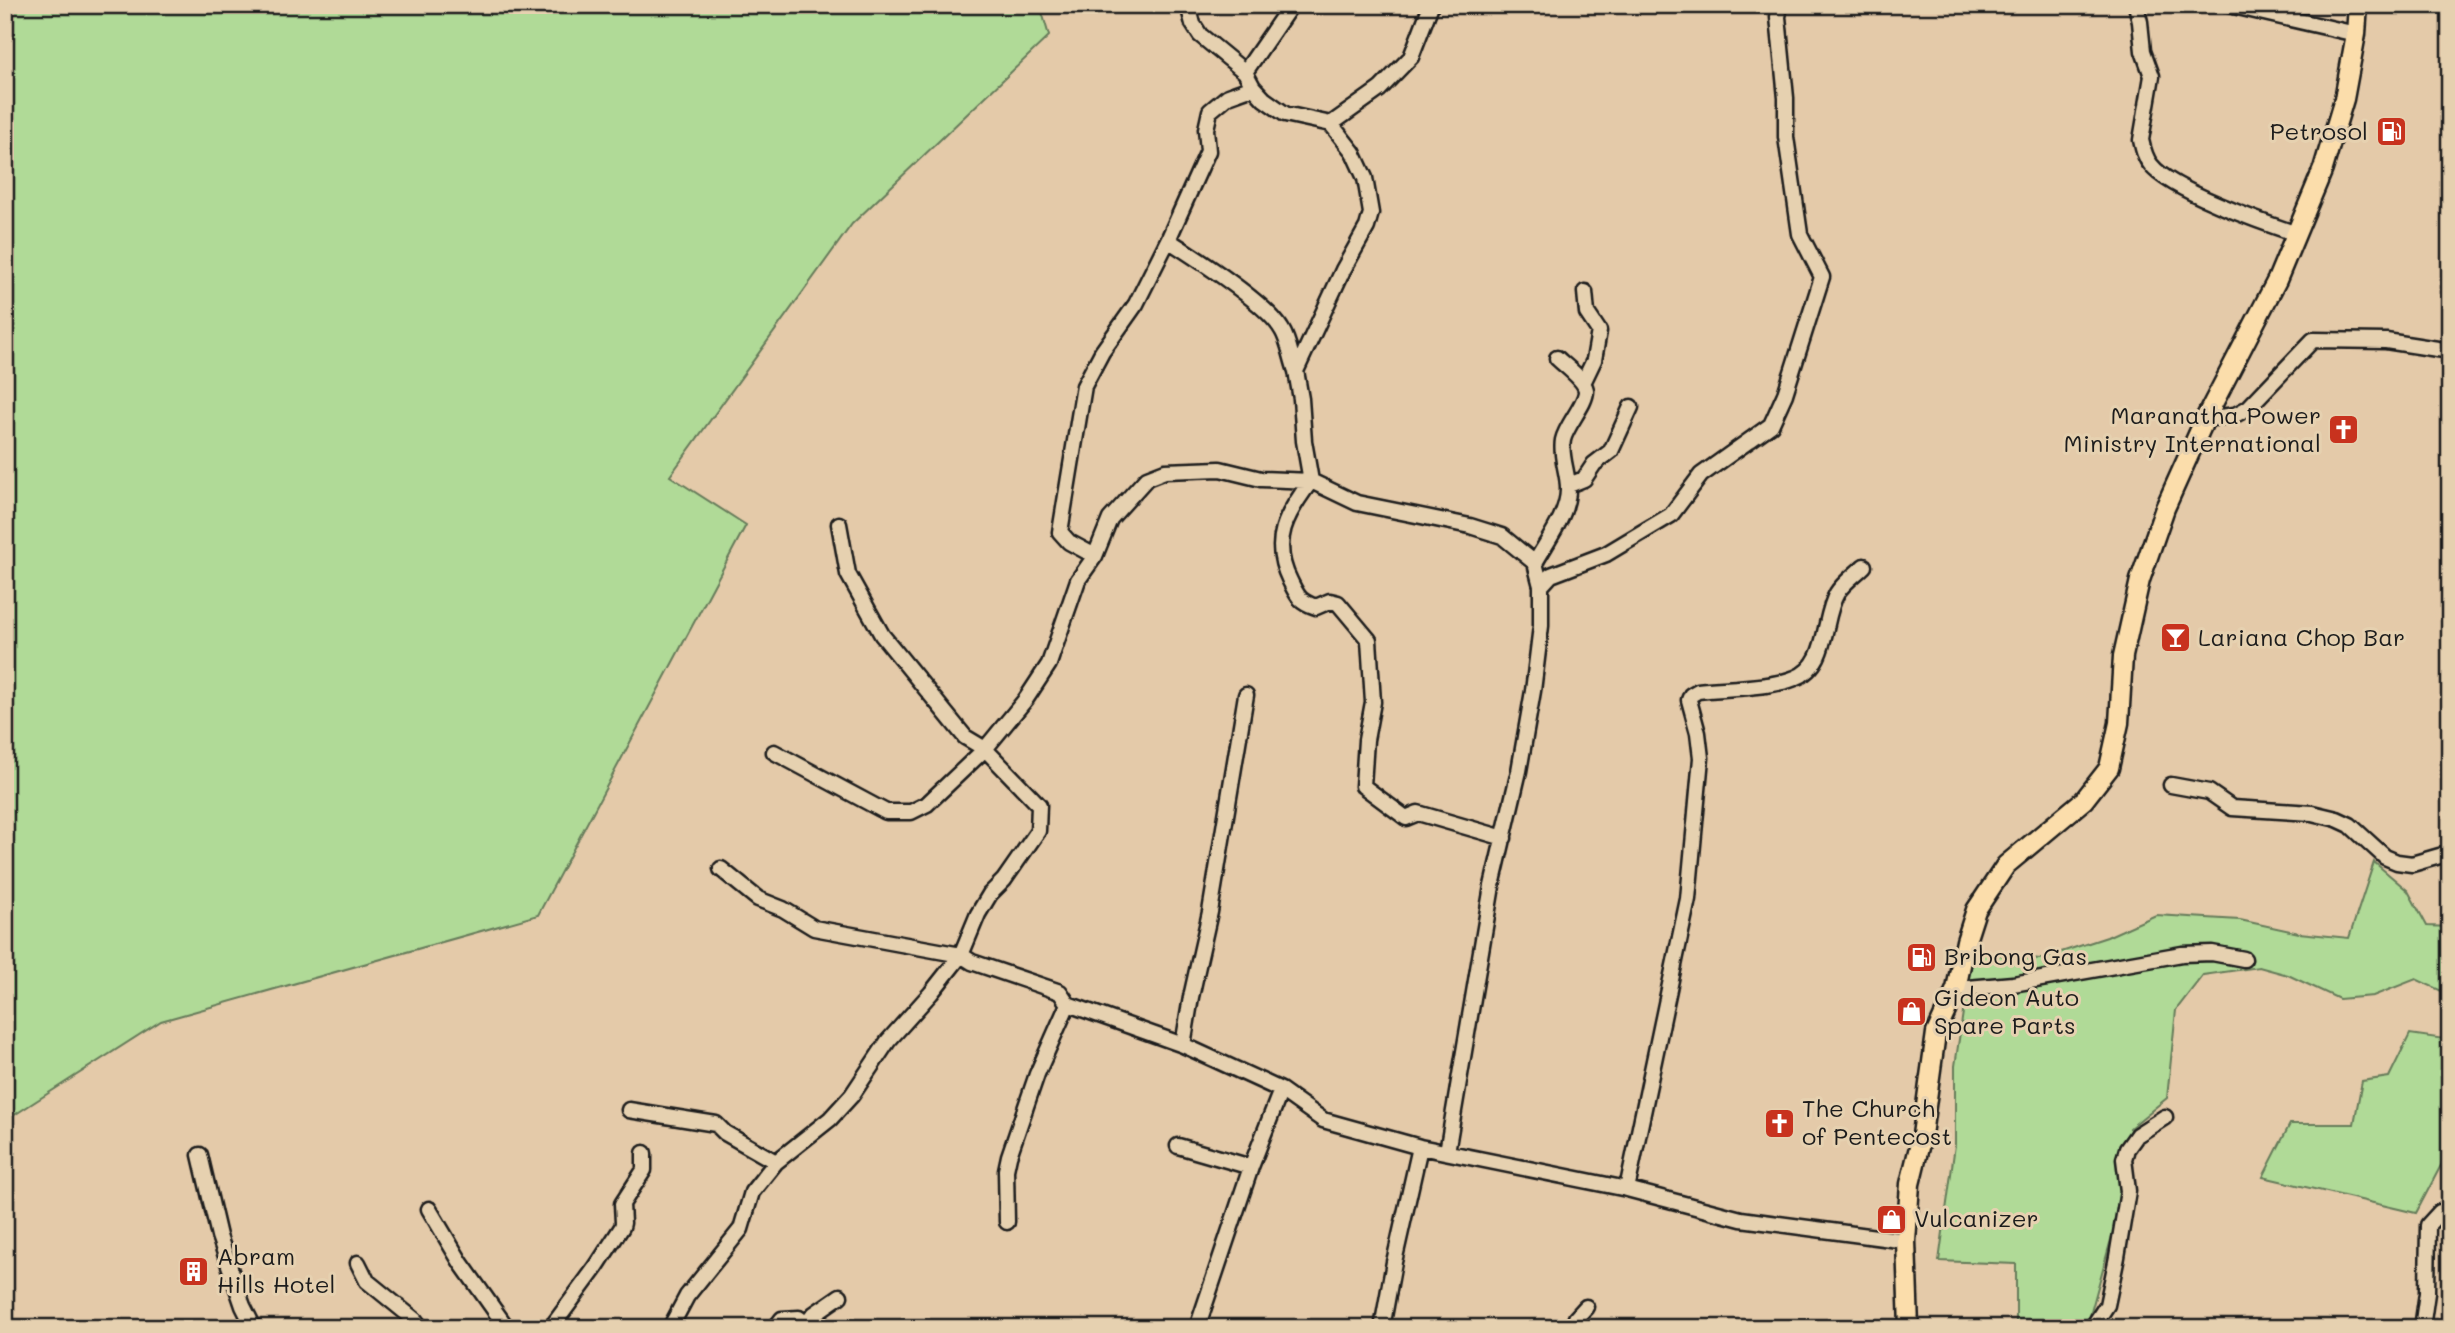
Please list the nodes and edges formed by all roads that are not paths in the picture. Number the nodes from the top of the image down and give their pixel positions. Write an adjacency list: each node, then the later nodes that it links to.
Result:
1 (1188, 5): 9 (street)
2 (1291, 5): 9 (street)
3 (1431, 5): 11 (street)
4 (1780, 5): 27 (street)
5 (2136, 5): 12 (street)
6 (2229, 5): 8 (street)
7 (2358, 5): 8 (main road)
8 (2356, 34): 12 (main road)
9 (1245, 72): 10 (street)
10 (1253, 86): 11 (street); 13 (street)
11 (1331, 124): 17 (street)
12 (2297, 234): 20 (main road)
13 (1168, 240): 17 (street); 24 (street)
14 (1585, 292): 18 (street)
15 (2444, 350): 20 (street)
16 (1557, 358): 18 (street)
17 (1296, 371): 21 (street)
18 (1583, 383): 22 (street)
19 (1631, 407): 22 (street)
20 (2205, 419): 37 (main road)
21 (1311, 481): 24 (street); 25 (street); 32 (street)
22 (1569, 485): 25 (street)
23 (839, 524): 29 (street)
24 (1095, 556): 29 (street)
25 (1535, 562): 27 (street)
26 (1864, 566): 50 (street)
27 (1541, 586): 32 (street)
28 (1246, 695): 39 (street)
29 (985, 749): 30 (street); 35 (street)
30 (774, 752)
31 (2171, 785): 33 (street)
32 (1504, 838): 45 (street)
33 (2450, 853)
34 (721, 869): 35 (street)
35 (961, 955): 38 (street); 48 (street)
36 (2244, 959): 37 (street)
37 (1956, 989): 54 (main road)
38 (1068, 1004): 39 (street); 53 (street)
39 (1183, 1045): 40 (street)
40 (1281, 1090): 44 (street); 49 (street)
41 (629, 1110): 48 (street)
42 (2165, 1117): 69 (street)
43 (1178, 1146): 49 (street)
44 (1420, 1147): 45 (street); 66 (street)
45 (1447, 1152): 50 (street)
46 (644, 1153): 62 (street)
47 (200, 1155): 59 (street)
48 (776, 1161): 63 (street)
49 (1251, 1167): 65 (street)
50 (1627, 1189): 54 (street)
51 (429, 1209): 61 (street)
52 (2450, 1211): 70 (street)
53 (1007, 1222)
54 (1906, 1241): 68 (main road)
55 (358, 1263): 60 (street)
56 (840, 1296): 58 (street)
57 (1586, 1307): 67 (street)
58 (806, 1326): 64 (street)
59 (254, 1328)
60 (421, 1328)
61 (507, 1328)
62 (551, 1328)
63 (670, 1328)
64 (775, 1328)
65 (1197, 1328)
66 (1382, 1328)
67 (1572, 1328)
68 (1909, 1328)
69 (2092, 1328)
70 (2421, 1328)

